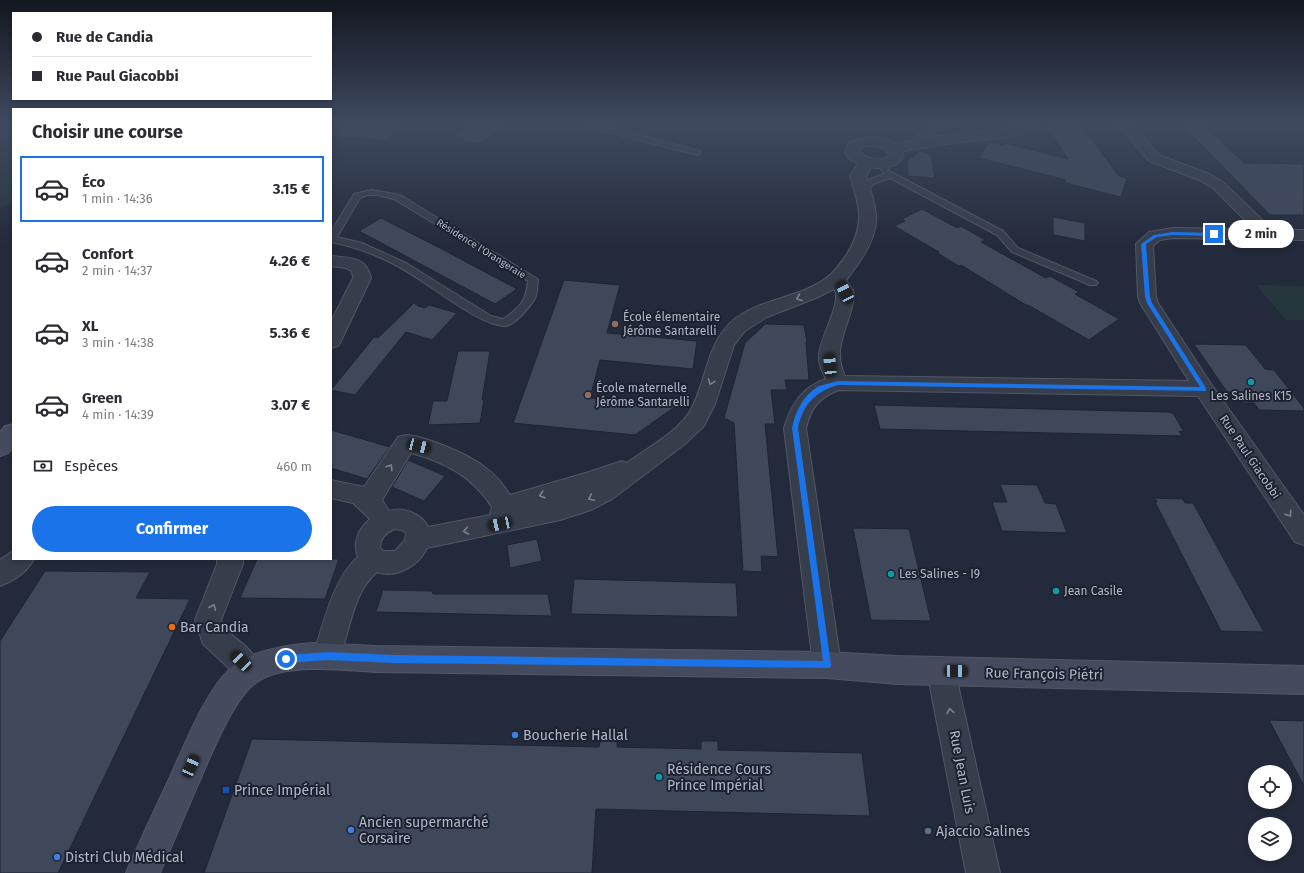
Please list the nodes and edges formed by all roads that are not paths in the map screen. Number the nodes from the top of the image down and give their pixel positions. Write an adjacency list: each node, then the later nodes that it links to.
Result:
1 (865, 165): 6 (street)
2 (875, 165): 5 (street)
3 (891, 165): 5 (street)
4 (1172, 165): 7 (street)
5 (888, 169): 6 (lane); 13 (lane)
6 (862, 189): 12 (street)
7 (1269, 235): 8 (street, Rue Paul Giacobbi); 16 (street, Rue Paul Giacobbi)
8 (1304, 235)
9 (332, 237): 10 (lane, Résidence l'Orangeraie)
10 (332, 239)
11 (332, 261): 14 (street)
12 (834, 281): 15 (street); 21 (street, one-way to 21)
13 (1093, 283)
14 (332, 339)
15 (838, 383): 16 (street); 30 (street)
16 (1204, 389): 23 (street, Rue Paul Giacobbi, one-way to 23)
17 (12, 433): 18 (street)
18 (0, 446)
19 (332, 489): 20 (street)
20 (368, 500): 21 (street, one-way to 21); 22 (street)
21 (502, 515): 24 (street, one-way to 24)
22 (385, 522): 24 (street); 25 (street)
23 (1304, 535)
24 (419, 539): 25 (street)
25 (374, 559): 29 (street)
26 (21, 560): 28 (street)
27 (230, 560): 31 (street, one-way to 27)
28 (0, 575)
29 (331, 645): 30 (street, Rue François Piétri); 31 (street, Rue François Piétri)
30 (827, 665): 32 (street, Rue François Piétri)
31 (248, 671): 34 (street)
32 (941, 671): 33 (street, Rue François Piétri); 35 (street, Rue Jean Luis, one-way to 32)
33 (1304, 680)
34 (143, 873)
35 (983, 873)

